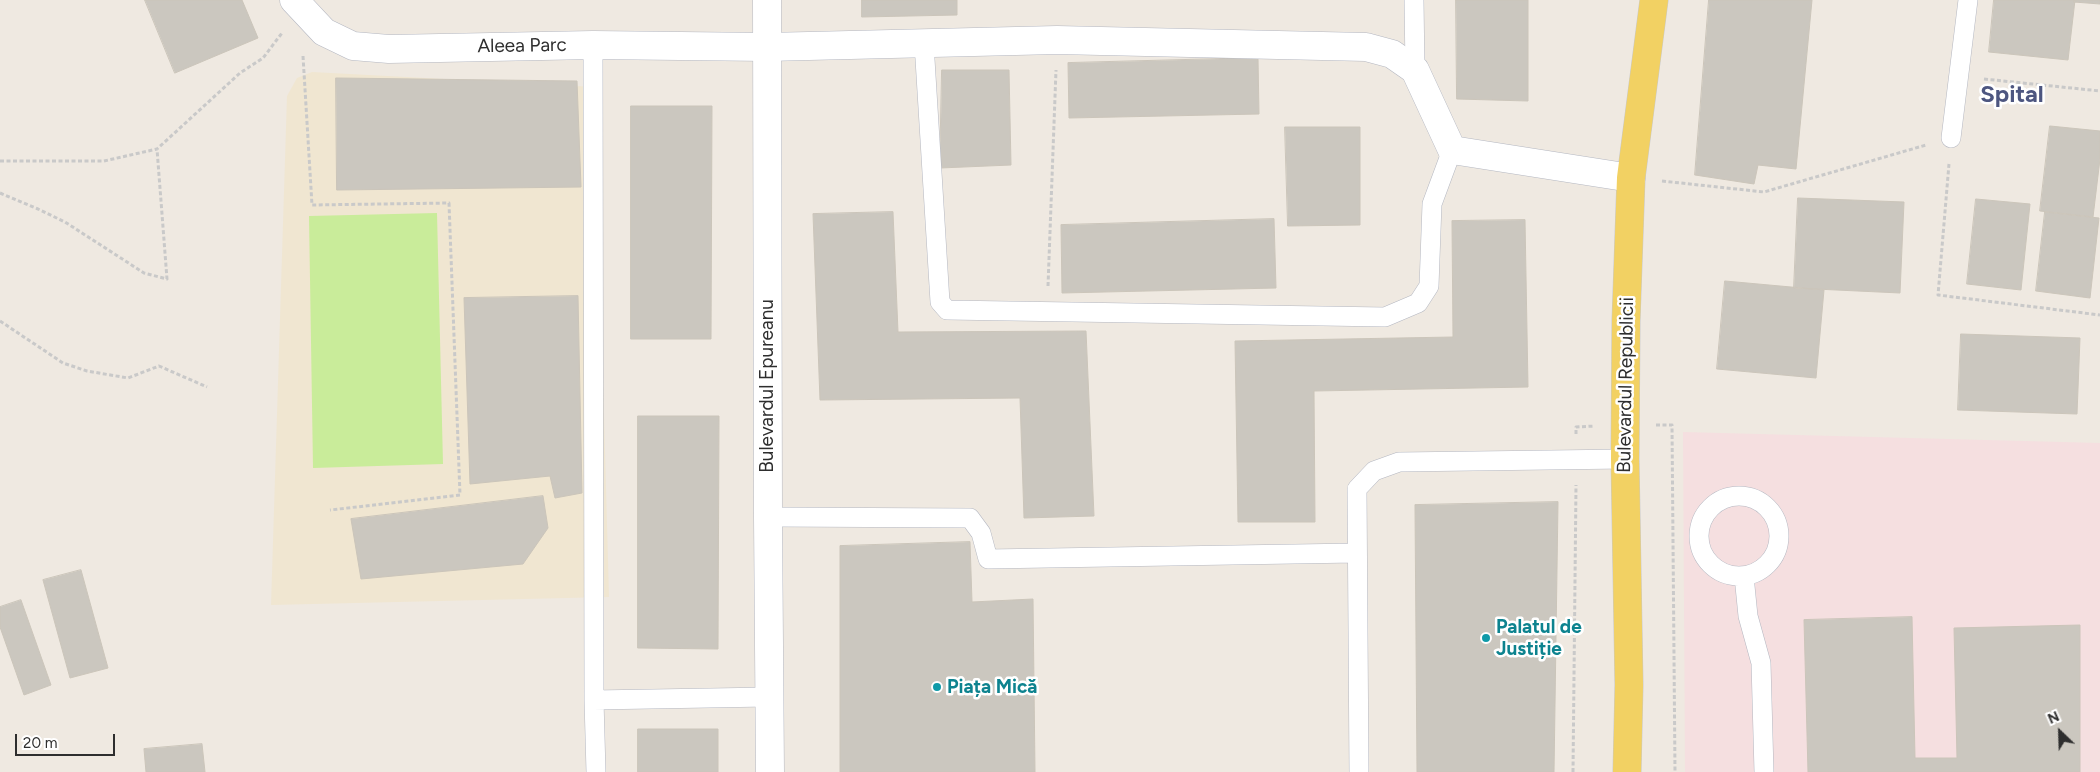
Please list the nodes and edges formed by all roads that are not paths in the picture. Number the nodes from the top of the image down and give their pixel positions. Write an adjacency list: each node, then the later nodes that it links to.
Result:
1 (767, 0): 8 (street, Bulevardul Epureanu)
2 (1414, 0): 9 (lane)
3 (1654, 0): 12 (main road, Bulevardul Republicii)
4 (1968, 0): 10 (lane)
5 (297, 4): 7 (street, Aleea Parc)
6 (924, 43): 8 (street, Aleea Parc); 9 (street, Aleea Parc); 11 (lane)
7 (593, 45): 8 (street, Aleea Parc); 18 (lane)
8 (767, 47): 14 (street, Bulevardul Epureanu)
9 (1415, 70): 11 (street)
10 (1952, 138)
11 (1452, 150): 12 (street)
12 (1631, 178): 13 (main road, Bulevardul Republicii)
13 (1625, 459): 15 (lane); 22 (main road, Bulevardul Republicii)
14 (768, 517): 15 (lane); 17 (street, Bulevardul Epureanu)
15 (1356, 554): 21 (lane)
16 (1744, 576): 16 (lane); 23 (lane)
17 (768, 697): 18 (lane); 20 (street, Bulevardul Epureanu)
18 (594, 700): 19 (lane)
19 (596, 772)
20 (770, 772)
21 (1359, 772)
22 (1627, 772)
23 (1764, 772)

